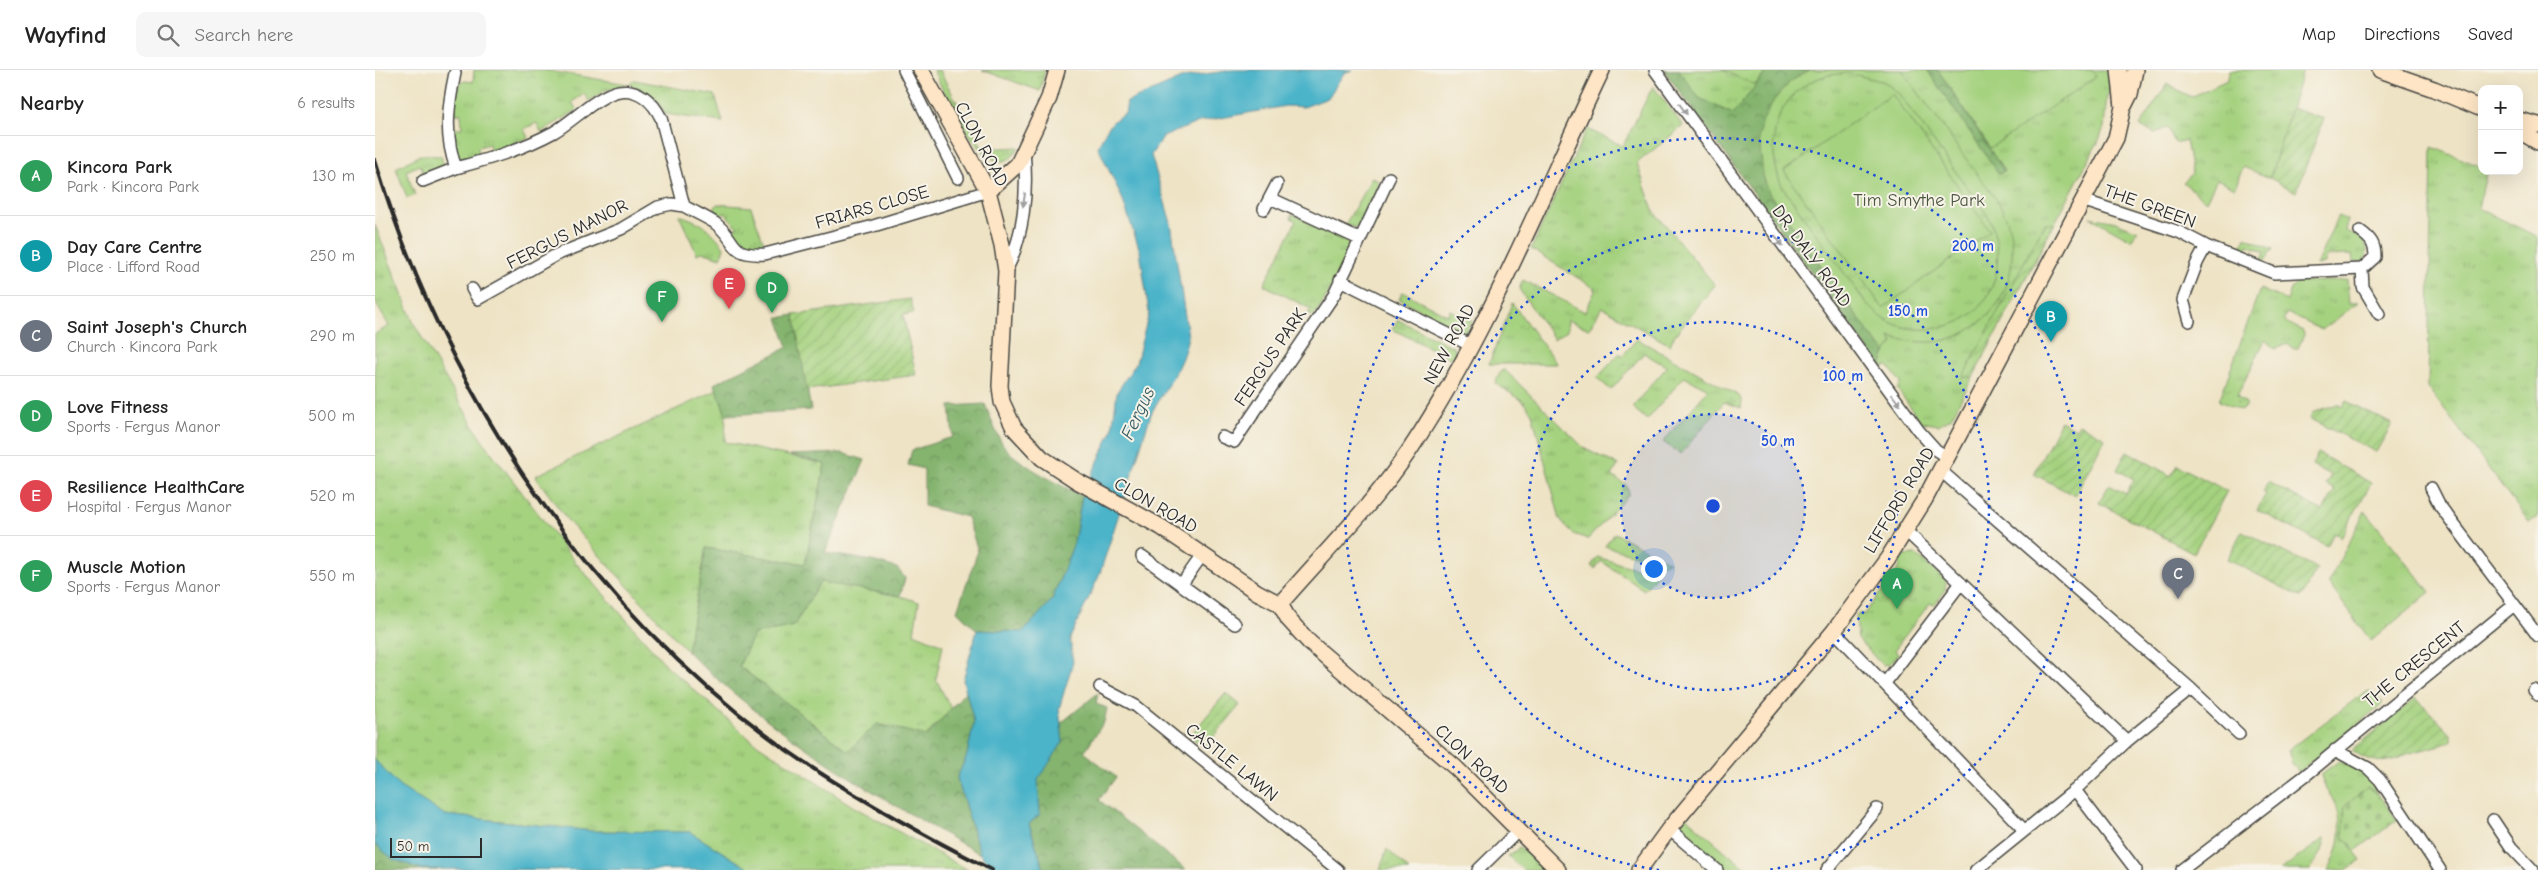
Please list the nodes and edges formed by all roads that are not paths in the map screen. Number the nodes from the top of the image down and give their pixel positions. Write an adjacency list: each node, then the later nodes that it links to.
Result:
1 (904, 70): 15 (street)
2 (921, 70): 14 (main road, CLON ROAD)
3 (1057, 70): 18 (main road)
4 (1602, 70): 38 (main road, NEW ROAD)
5 (1655, 70): 40 (street, DR. DALY ROAD, one-way to 40)
6 (2119, 70): 10 (main road, LIFFORD ROAD)
7 (2135, 70): 10 (main road, LIFFORD ROAD)
8 (2380, 70): 11 (main road)
9 (455, 73): 19 (street)
10 (2123, 107): 26 (main road, LIFFORD ROAD)
11 (2478, 108)
12 (2523, 121): 13 (main road)
13 (2538, 125)
14 (952, 126): 15 (street); 24 (main road, CLON ROAD)
15 (937, 133): 20 (street)
16 (2523, 133): 17 (main road)
17 (2538, 142)
18 (1025, 151): 24 (main road); 33 (street, one-way to 33)
19 (456, 168): 22 (street); 27 (street)
20 (958, 178)
21 (1389, 178): 30 (street, FERGUS PARK)
22 (423, 181)
23 (1277, 184): 25 (street)
24 (988, 191): 27 (street, FRIARS CLOSE); 33 (main road, CLON ROAD)
25 (1270, 198): 28 (street); 30 (street)
26 (2082, 200): 31 (street, THE GREEN); 40 (main road, LIFFORD ROAD)
27 (684, 206): 35 (street, FERGUS MANOR)
28 (1264, 209)
29 (2360, 231): 32 (street)
30 (1359, 239): 34 (street, FERGUS PARK)
31 (2206, 246): 32 (street, THE GREEN); 37 (street, THE GREEN)
32 (2362, 270): 36 (street)
33 (1005, 271): 43 (main road, CLON ROAD)
34 (1340, 280): 38 (street); 39 (street, FERGUS PARK)
35 (472, 289)
36 (2379, 314)
37 (2189, 321)
38 (1471, 345): 47 (main road, NEW ROAD)
39 (1222, 437)
40 (1943, 464): 42 (main road, LIFFORD ROAD); 54 (street, DR. DALY ROAD)
41 (2431, 488): 48 (street)
42 (1905, 530): 45 (street); 50 (main road, LIFFORD ROAD)
43 (1203, 554): 46 (street); 47 (main road, CLON ROAD)
44 (1142, 556): 46 (street)
45 (1961, 583): 52 (street); 56 (street)
46 (1181, 585): 49 (street)
47 (1280, 604): 62 (main road, CLON ROAD)
48 (2514, 605): 51 (street); 57 (street, THE CRESCENT)
49 (1235, 624)
50 (1834, 631): 52 (street); 61 (main road, LIFFORD ROAD)
51 (2538, 636)
52 (1885, 683): 63 (street)
53 (1100, 687): 65 (street, CASTLE LAWN)
54 (2191, 689): 55 (street, DR. DALY ROAD); 56 (street)
55 (2239, 734)
56 (2127, 741): 58 (street)
57 (2335, 750): 72 (street, THE CRESCENT); 73 (street)
58 (2075, 790): 63 (street); 71 (street)
59 (1877, 809): 70 (street)
60 (2493, 820): 74 (street)
61 (1669, 829): 68 (main road, LIFFORD ROAD); 69 (street)
62 (1519, 830): 66 (street); 67 (main road, CLON ROAD)
63 (2024, 830): 64 (street)
64 (1977, 869)
65 (1338, 870)
66 (1478, 870)
67 (1558, 870)
68 (1639, 870)
69 (1717, 870)
70 (1827, 870)
71 (2136, 870)
72 (2182, 870)
73 (2440, 870)
74 (2533, 870)

